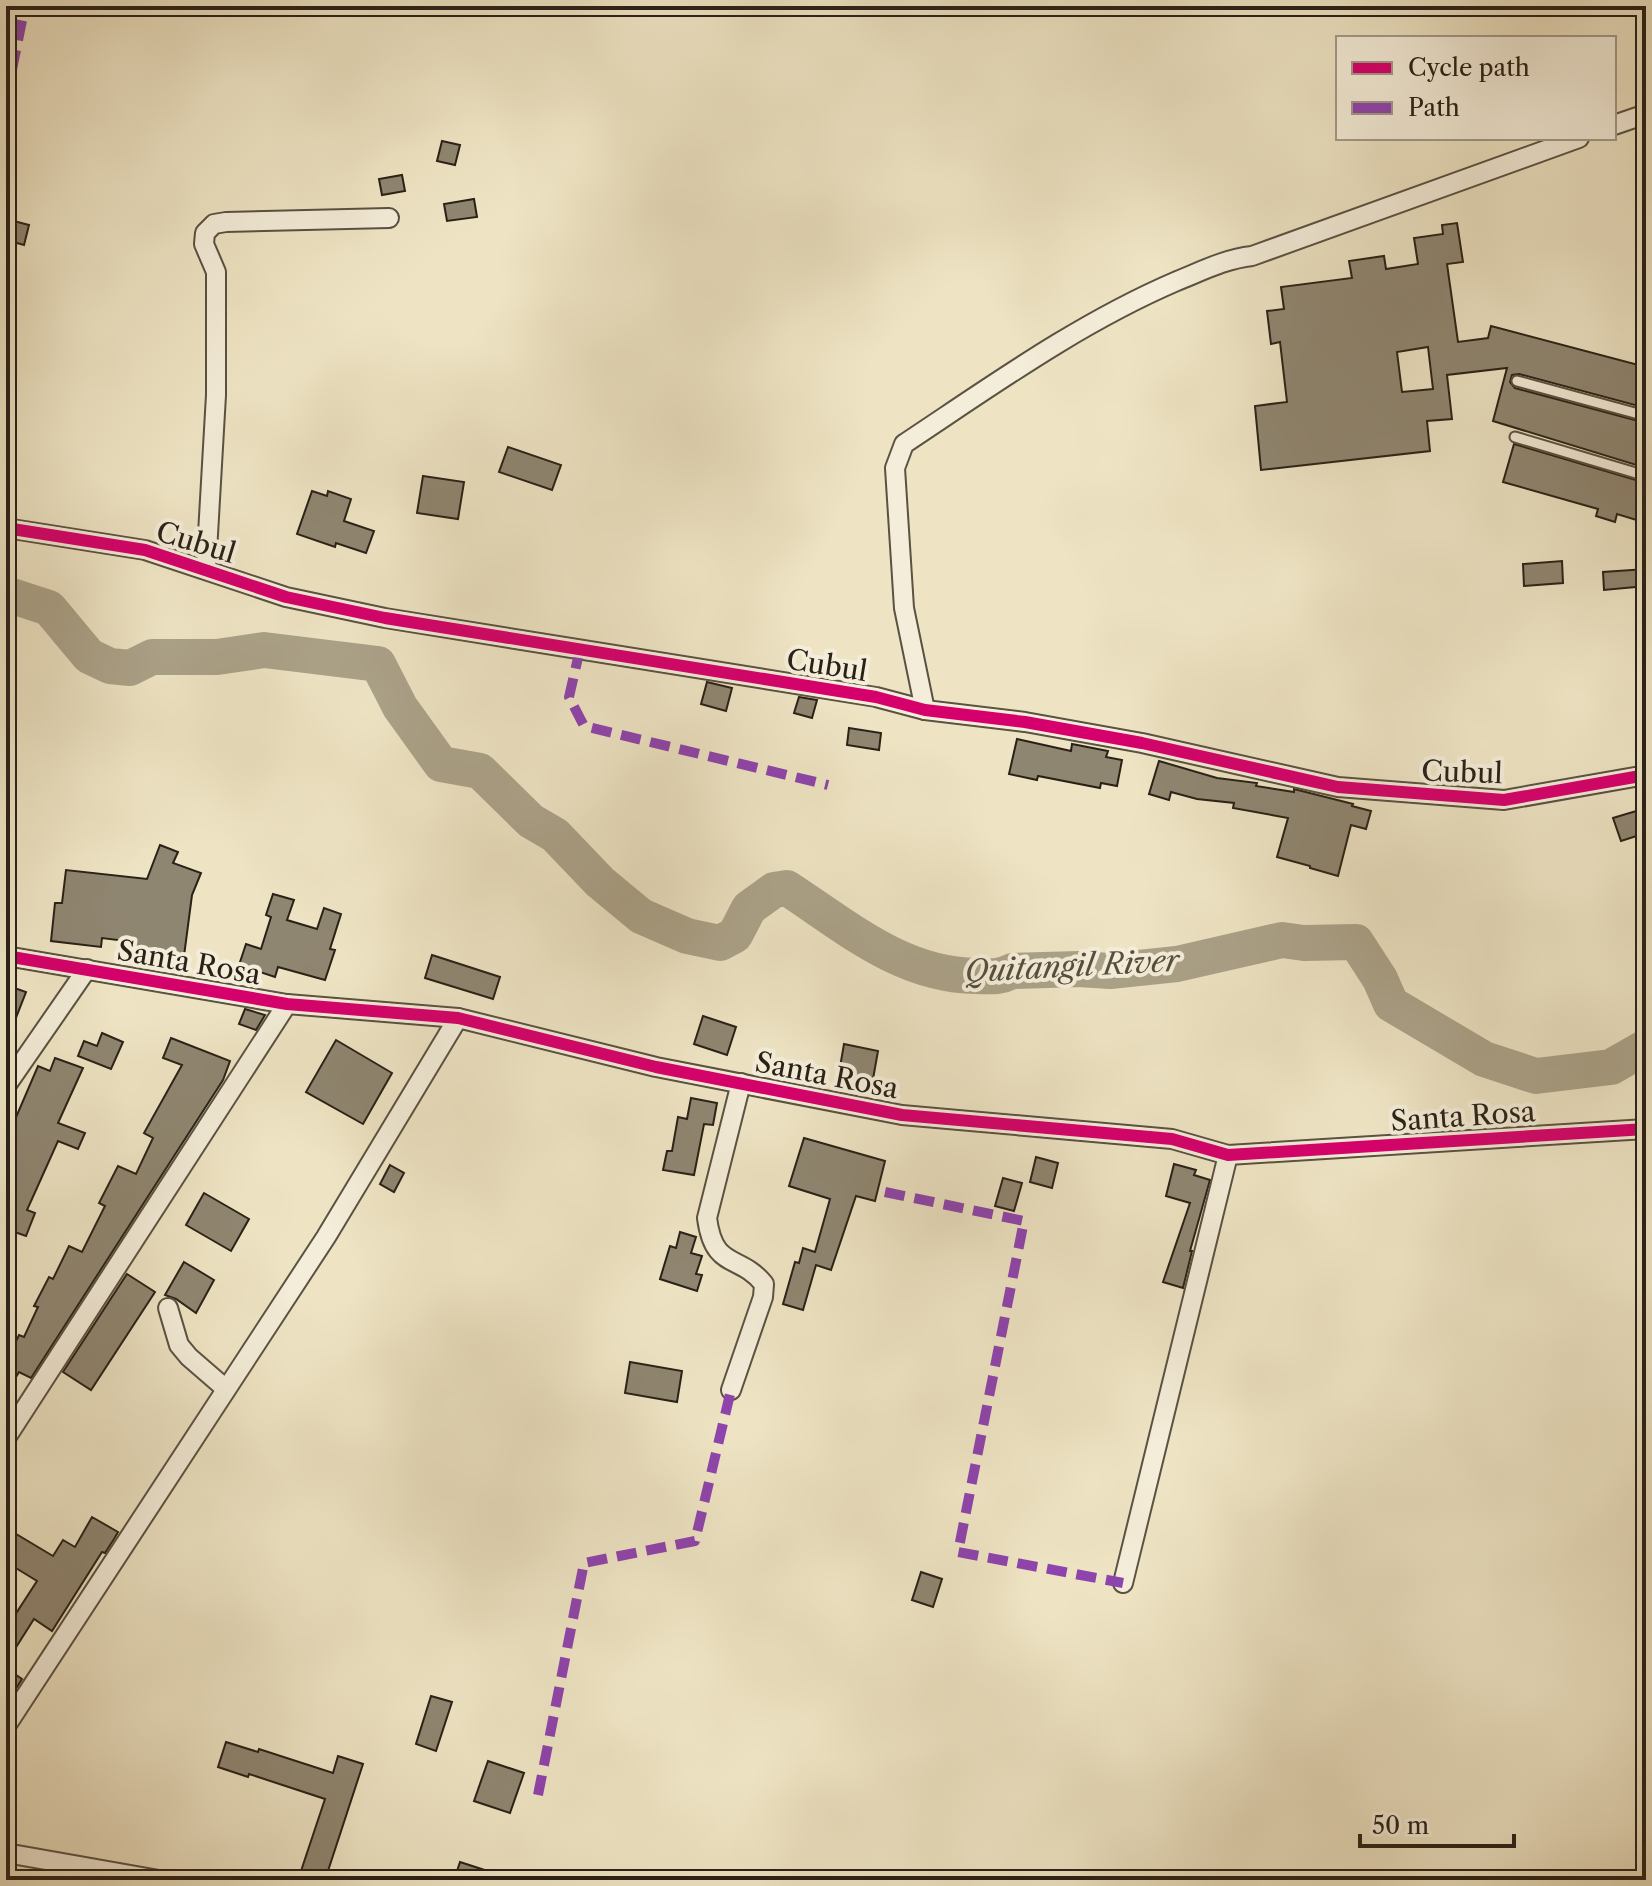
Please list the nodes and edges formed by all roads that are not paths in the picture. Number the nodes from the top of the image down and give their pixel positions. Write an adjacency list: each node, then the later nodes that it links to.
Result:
1 (1646, 114): 2 (street)
2 (1616, 124)
3 (1573, 140): 11 (street)
4 (389, 218): 10 (street)
5 (1517, 381): 6 (lane)
6 (1646, 416)
7 (1515, 437): 8 (lane)
8 (1646, 476)
9 (6, 528): 10 (street, Cubul)
10 (206, 569): 11 (street, Cubul)
11 (925, 710): 12 (street, Cubul)
12 (1646, 775)
13 (6, 956): 14 (street, Santa Rosa)
14 (87, 969): 15 (street, Santa Rosa); 18 (street)
15 (287, 1004): 16 (street, Santa Rosa); 24 (street)
16 (458, 1018): 17 (street, Santa Rosa); 22 (street)
17 (741, 1083): 20 (street, Santa Rosa); 23 (street)
18 (6, 1086)
19 (1646, 1129): 20 (street, Santa Rosa)
20 (1228, 1155): 25 (street)
21 (168, 1308): 22 (street)
22 (226, 1389): 26 (street)
23 (731, 1390)
24 (6, 1438)
25 (1123, 1583)
26 (6, 1726)
27 (6, 1853): 28 (street)
28 (159, 1880)

